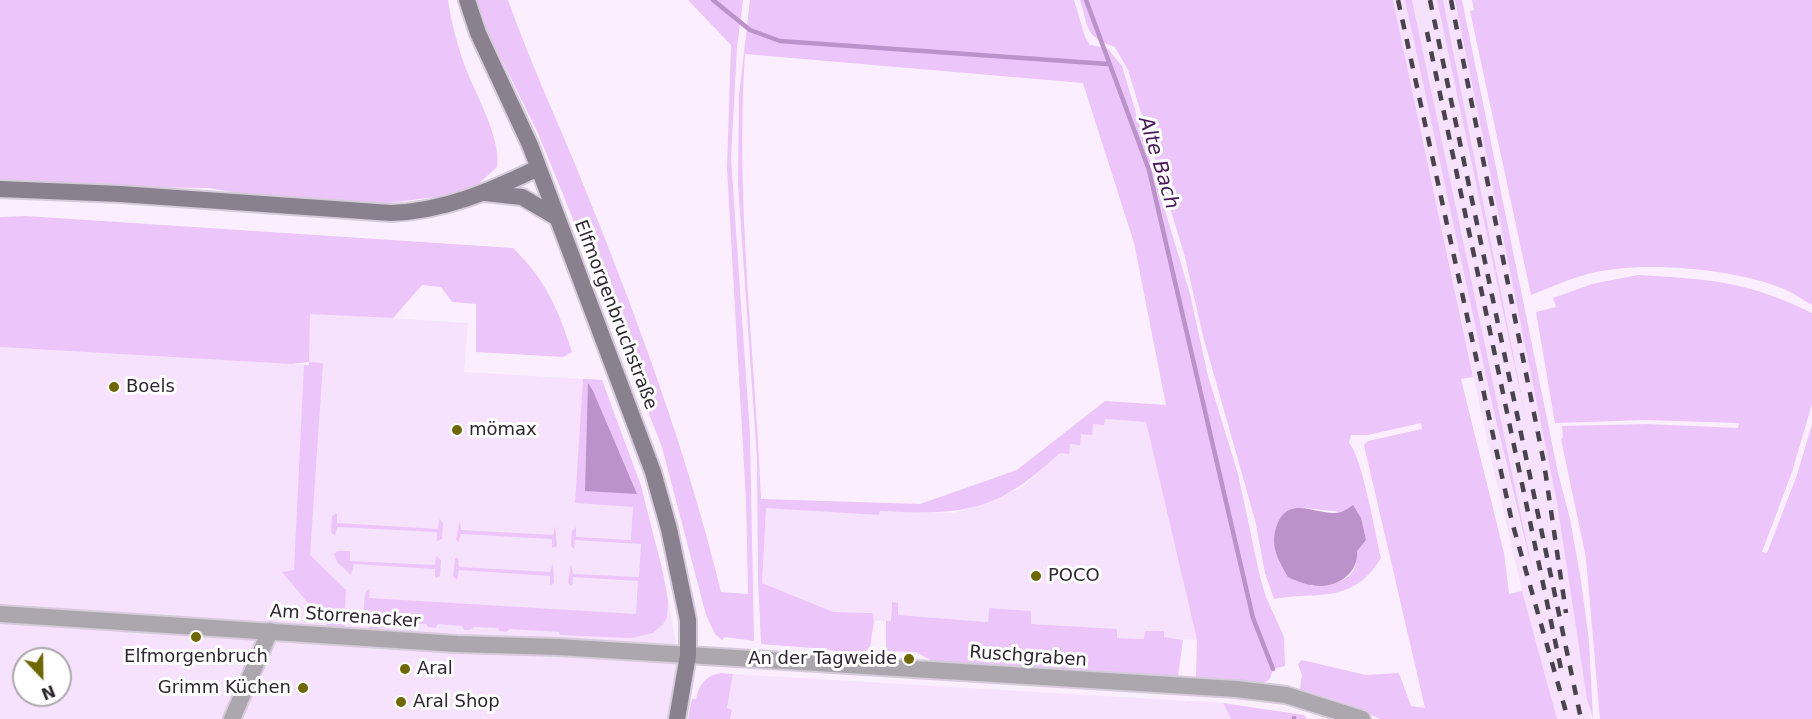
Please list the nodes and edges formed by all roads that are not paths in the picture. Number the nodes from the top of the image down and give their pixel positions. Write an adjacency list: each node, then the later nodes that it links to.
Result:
1 (466, 0): 2 (main road, Elfmorgenbruchstraße)
2 (538, 168): 4 (main road); 5 (main road, Elfmorgenbruchstraße)
3 (0, 189): 4 (main road)
4 (484, 193): 5 (main road)
5 (556, 217): 8 (main road, Elfmorgenbruchstraße)
6 (0, 614): 7 (street, Am Storrenacker)
7 (270, 631): 8 (street, Am Storrenacker); 9 (street)
8 (688, 655): 10 (main road); 11 (street, Ruschgraben)
9 (232, 719)
10 (677, 719)
11 (1362, 719)

